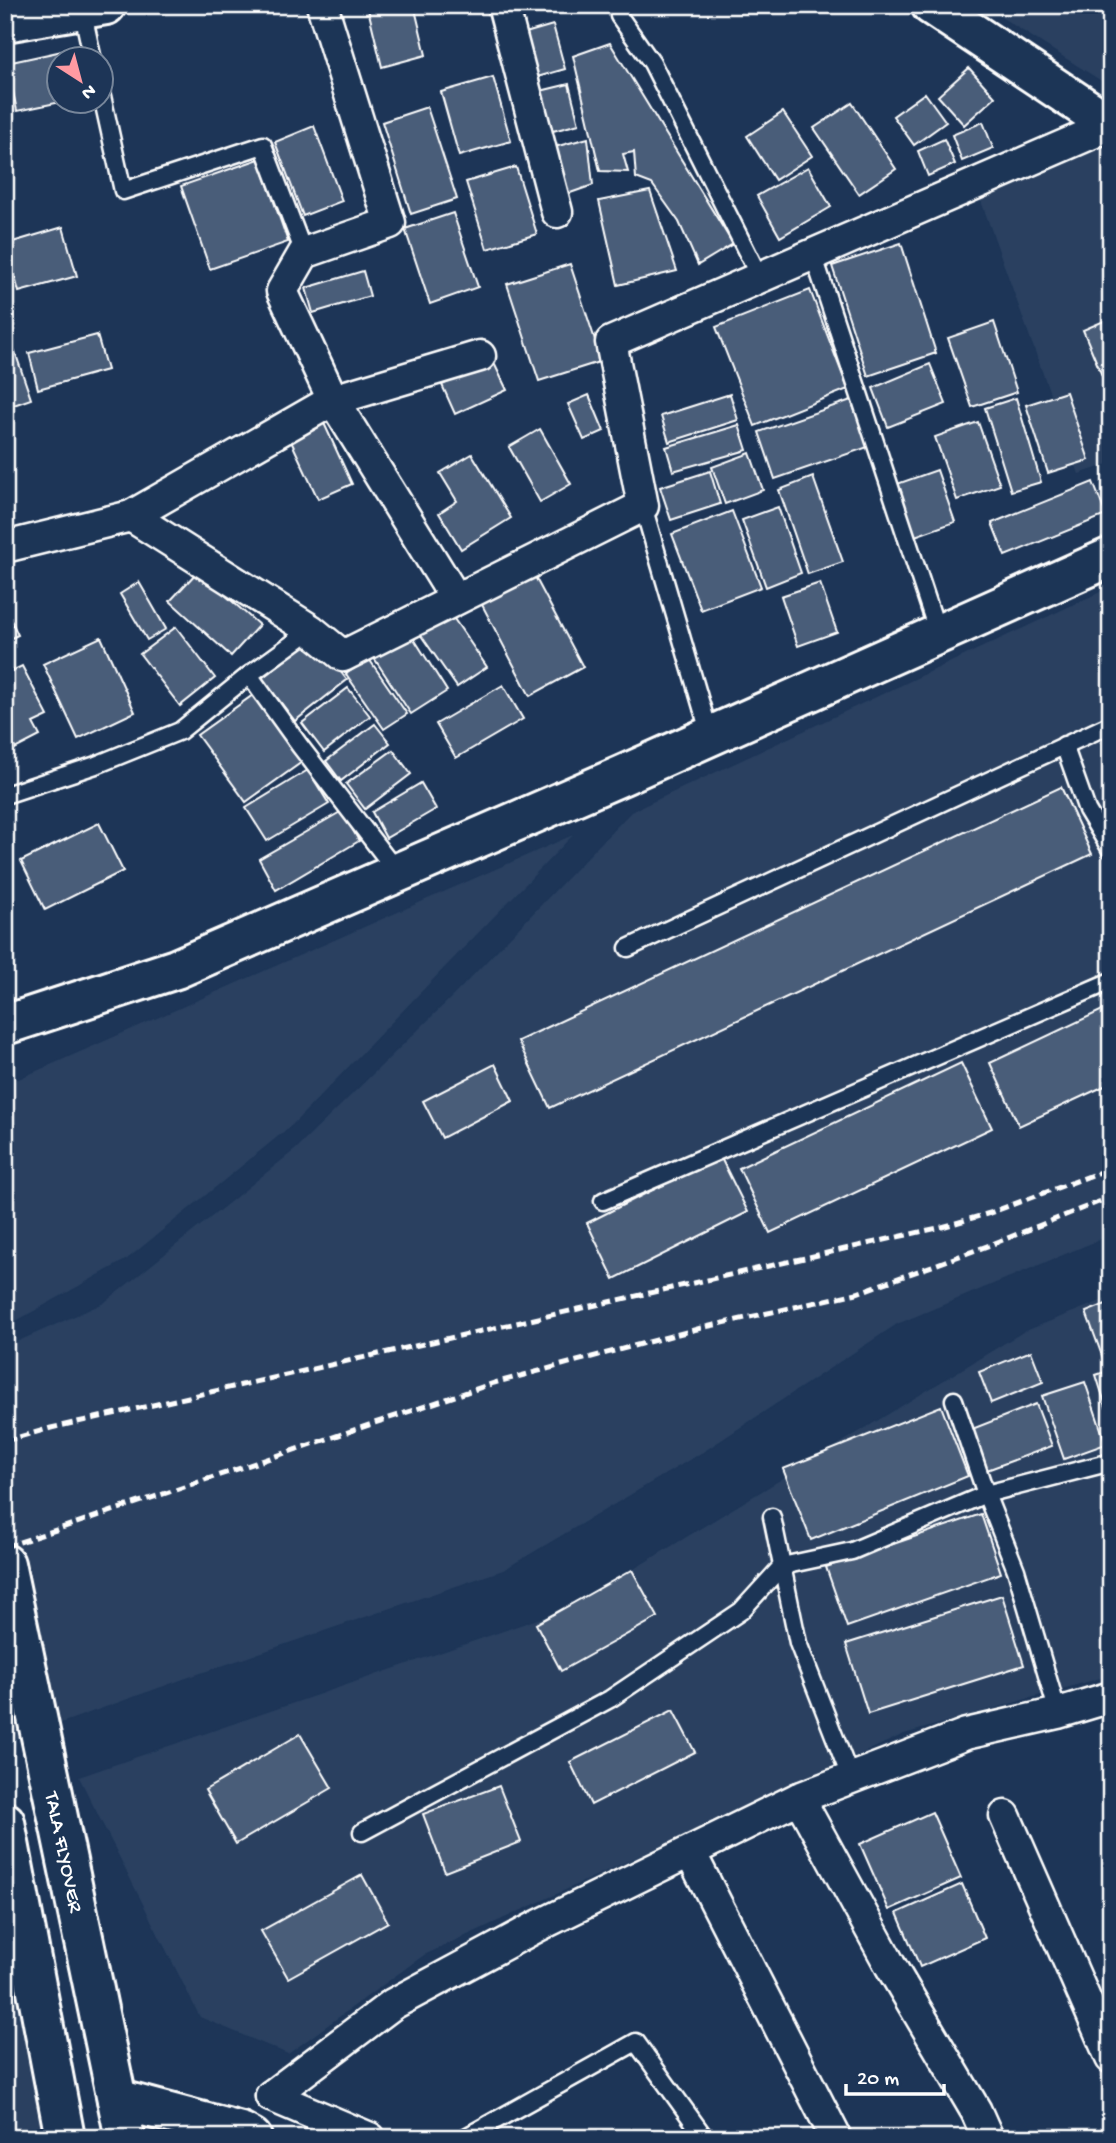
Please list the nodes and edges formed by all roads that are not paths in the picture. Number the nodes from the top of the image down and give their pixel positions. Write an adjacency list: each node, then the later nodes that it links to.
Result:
1 (322, 5): 11 (street)
2 (503, 5): 10 (street)
3 (931, 5): 9 (street)
4 (94, 7): 6 (street); 7 (lane)
5 (619, 16): 13 (lane)
6 (5, 22)
7 (93, 46)
8 (106, 116): 11 (lane)
9 (1111, 125): 12 (street)
10 (557, 212)
11 (304, 253): 15 (street)
12 (813, 254): 13 (street); 22 (lane)
13 (759, 276): 16 (street)
14 (480, 356): 15 (street)
15 (333, 400): 17 (street); 20 (street)
16 (643, 506): 20 (street); 25 (lane)
17 (131, 516): 18 (street); 21 (street)
18 (5, 547)
19 (1111, 557): 22 (street)
20 (456, 598): 21 (street)
21 (311, 629): 23 (lane)
22 (937, 633): 25 (street)
23 (248, 675): 27 (lane); 29 (lane)
24 (1111, 724): 26 (lane)
25 (710, 736): 29 (street)
26 (1064, 745): 28 (lane); 30 (lane)
27 (5, 795)
28 (1111, 850)
29 (397, 872): 32 (street)
30 (628, 948)
31 (1111, 981): 33 (lane)
32 (5, 1026)
33 (603, 1201)
34 (954, 1399): 36 (lane)
35 (1111, 1462): 36 (lane)
36 (986, 1493): 39 (lane); 41 (lane)
37 (772, 1517): 39 (lane)
38 (5, 1564): 49 (street, TALA FLYOVER)
39 (782, 1566): 42 (lane); 46 (lane)
40 (1111, 1698): 41 (street)
41 (1058, 1713): 42 (street)
42 (851, 1779): 43 (street)
43 (799, 1798): 47 (street); 57 (street)
44 (1005, 1816): 48 (street)
45 (5, 1822): 50 (street)
46 (362, 1832)
47 (690, 1852): 53 (street); 56 (street)
48 (1111, 2058)
49 (117, 2099): 51 (street, TALA FLYOVER); 52 (street)
50 (65, 2138)
51 (125, 2138)
52 (251, 2138)
53 (370, 2138)
54 (464, 2138): 55 (lane)
55 (705, 2138)
56 (836, 2138)
57 (988, 2138)

